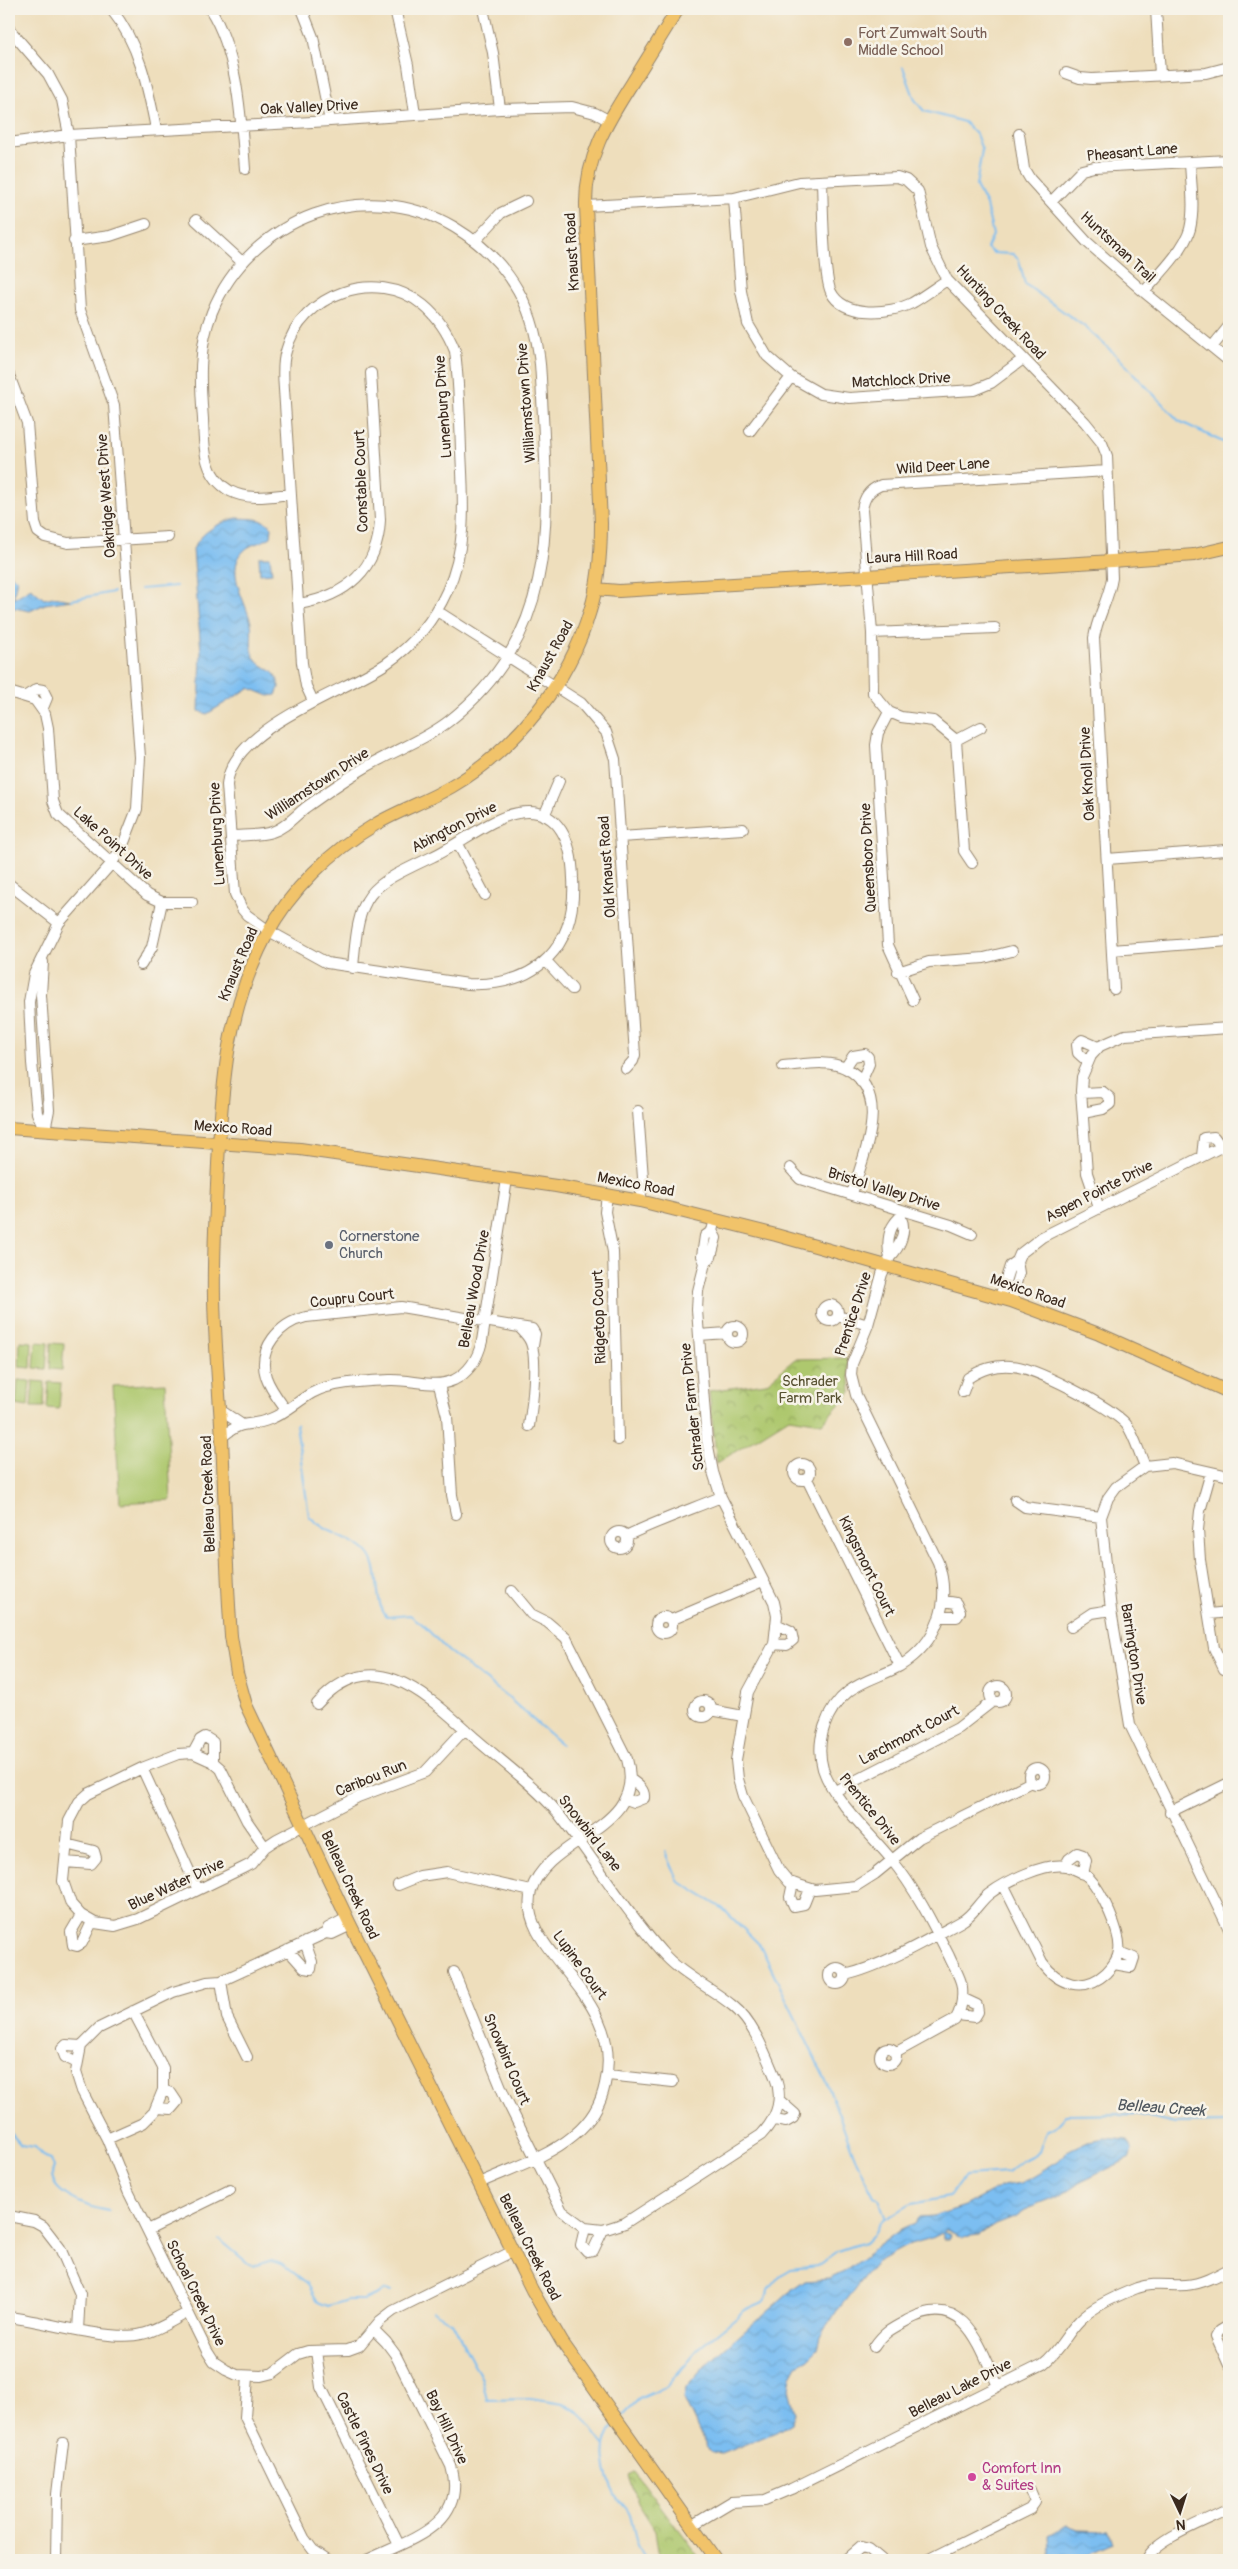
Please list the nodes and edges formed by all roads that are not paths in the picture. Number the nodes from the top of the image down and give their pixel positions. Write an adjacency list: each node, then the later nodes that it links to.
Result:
1 (111, 9): 17 (street)
2 (210, 9): 16 (street)
3 (302, 9): 15 (street)
4 (394, 9): 13 (street)
5 (483, 9): 12 (street)
6 (678, 9): 14 (main road, Knaust Road)
7 (1156, 9): 11 (street)
8 (9, 29): 19 (street, Oakridge West Drive)
9 (1229, 67): 11 (street)
10 (1066, 73): 11 (street)
11 (1160, 75)
12 (500, 108): 13 (street, Oak Valley Drive); 14 (street, Oak Valley Drive)
13 (415, 114): 15 (street, Oak Valley Drive)
14 (608, 120): 28 (main road, Knaust Road)
15 (330, 121): 16 (street, Oak Valley Drive)
16 (241, 125): 17 (street, Oak Valley Drive); 23 (street)
17 (156, 130): 19 (street, Oak Valley Drive)
18 (1019, 134): 27 (street, Huntsman Trail)
19 (69, 135): 20 (street, Oak Valley Drive); 32 (street, Oakridge West Drive)
20 (9, 143)
21 (1229, 160): 22 (street, Pheasant Lane)
22 (1190, 163): 27 (street, Pheasant Lane); 35 (street)
23 (245, 169)
24 (822, 182): 25 (street, Hunting Creek Road); 34 (street, Hunting Creek Road); 34 (street)
25 (734, 198): 28 (street, Hunting Creek Road); 42 (street, Matchlock Drive)
26 (526, 201): 31 (street)
27 (1050, 202): 35 (street, Huntsman Trail)
28 (586, 206): 52 (main road, Knaust Road)
29 (196, 220): 33 (street)
30 (146, 224): 32 (street)
31 (476, 240): 33 (street, Williamstown Drive); 57 (street, Williamstown Drive)
32 (74, 241): 48 (street, Oakridge West Drive)
33 (242, 262): 46 (street, Williamstown Drive)
34 (947, 280): 38 (street, Hunting Creek Road)
35 (1144, 292): 37 (street, Huntsman Trail)
36 (1229, 326): 37 (street)
37 (1212, 347): 39 (street, Huntsman Trail)
38 (1023, 358): 42 (street, Matchlock Drive); 45 (street, Hunting Creek Road)
39 (1229, 361)
40 (371, 373): 53 (street, Constable Court)
41 (9, 375): 43 (street)
42 (791, 377): 44 (street)
43 (12, 390): 48 (street)
44 (750, 431)
45 (1107, 471): 50 (street, Hunting Creek Road); 51 (street, Wild Deer Lane)
46 (290, 494): 53 (street, Lunenburg Drive); 54 (street, Lunenburg Drive)
47 (168, 537): 48 (street)
48 (124, 539): 72 (street, Oakridge West Drive)
49 (1229, 547): 50 (main road, Laura Hill Road)
50 (1112, 561): 51 (main road, Laura Hill Road); 71 (street, Oak Knoll Drive)
51 (866, 575): 52 (main road, Laura Hill Road); 56 (street)
52 (595, 589): 58 (main road, Knaust Road)
53 (299, 604): 60 (street, Lunenburg Drive)
54 (437, 611): 57 (street, Old Knaust Road); 60 (street, Lunenburg Drive)
55 (995, 628): 56 (street)
56 (872, 633): 61 (street)
57 (508, 656): 58 (street, Old Knaust Road); 67 (street, Williamstown Drive)
58 (554, 686): 68 (street, Old Knaust Road); 79 (main road, Knaust Road)
59 (9, 692): 72 (street, Lake Point Drive)
60 (313, 701): 67 (street, Lunenburg Drive)
61 (888, 712): 63 (street); 86 (street, Queensboro Drive)
62 (981, 727): 63 (street)
63 (956, 740): 73 (street)
64 (559, 781): 65 (street)
65 (544, 816): 69 (street, Abington Drive); 83 (street)
66 (743, 829): 68 (street)
67 (231, 836): 79 (street, Lunenburg Drive)
68 (620, 837): 95 (street, Old Knaust Road)
69 (458, 844): 75 (street); 85 (street, Abington Drive)
70 (1228, 850): 71 (street)
71 (1107, 860): 81 (street, Oak Knoll Drive)
72 (112, 863): 76 (street, Lake Point Drive); 78 (street, Oakridge West Drive)
73 (972, 863)
74 (9, 884): 78 (street)
75 (485, 895)
76 (162, 902): 77 (street); 84 (street)
77 (192, 902)
78 (60, 922): 101 (street, Oakridge West Drive)
79 (269, 931): 85 (street); 102 (main road, Knaust Road)
80 (1229, 941): 81 (street)
81 (1112, 950): 88 (street, Oak Knoll Drive)
82 (1012, 951): 86 (street)
83 (546, 961): 85 (street); 87 (street)
84 (141, 965)
85 (353, 968)
86 (898, 972): 89 (street, Queensboro Drive)
87 (572, 989)
88 (1114, 989)
89 (913, 1000)
90 (1229, 1028): 91 (street)
91 (1098, 1047): 92 (street); 92 (street)
92 (1088, 1062): 97 (street)
93 (783, 1066): 94 (street)
94 (844, 1068): 96 (street); 96 (street)
95 (626, 1069)
96 (861, 1082): 107 (street)
97 (1082, 1094): 99 (street); 99 (street)
98 (638, 1111): 109 (street)
99 (1083, 1113): 110 (street)
100 (9, 1128): 101 (main road, Mexico Road)
101 (45, 1130): 102 (main road, Mexico Road)
102 (220, 1143): 106 (main road, Mexico Road); 124 (main road, Belleau Creek Road)
103 (1225, 1145): 104 (street, Aspen Pointe Drive); 104 (street, Aspen Pointe Drive)
104 (1202, 1156): 110 (street, Aspen Pointe Drive)
105 (790, 1168): 107 (street, Bristol Valley Drive)
106 (507, 1179): 108 (main road, Mexico Road); 117 (street, Belleau Wood Drive)
107 (852, 1194): 111 (street, Bristol Valley Drive)
108 (607, 1195): 109 (main road, Mexico Road); 129 (street, Ridgetop Court)
109 (640, 1201): 112 (main road, Mexico Road)
110 (1099, 1208): 115 (street, Aspen Pointe Drive)
111 (902, 1214): 113 (street, Bristol Valley Drive); 114 (street, Prentice Drive)
112 (714, 1225): 114 (main road, Mexico Road); 120 (street, Schrader Farm Drive)
113 (972, 1234)
114 (888, 1261): 115 (main road, Mexico Road); 118 (street, Prentice Drive)
115 (1006, 1299): 123 (main road, Mexico Road)
116 (838, 1316): 118 (street)
117 (485, 1320): 121 (street, Belleau Wood Drive); 125 (street, Coupru Court); 127 (street, Coupru Court)
118 (868, 1325): 141 (street, Prentice Drive)
119 (727, 1333): 120 (street)
120 (699, 1335): 134 (street, Schrader Farm Drive)
121 (439, 1385): 125 (street, Belleau Wood Drive); 136 (street)
122 (963, 1392): 130 (street)
123 (1229, 1392)
124 (220, 1410): 126 (street); 128 (main road, Belleau Creek Road)
125 (286, 1410): 126 (street, Belleau Wood Drive)
126 (241, 1424): 128 (street, Belleau Wood Drive)
127 (529, 1426)
128 (222, 1437): 166 (main road, Belleau Creek Road)
129 (618, 1440)
130 (1145, 1466): 131 (street, Barrington Drive); 137 (street, Barrington Drive)
131 (1211, 1472): 132 (street, Barrington Drive); 144 (street)
132 (1229, 1476)
133 (807, 1479): 150 (street, Kingsmont Court)
134 (721, 1497): 138 (street); 139 (street, Schrader Farm Drive)
135 (1015, 1500): 137 (street)
136 (456, 1514)
137 (1101, 1517): 142 (street, Barrington Drive)
138 (626, 1536)
139 (763, 1580): 146 (street); 147 (street, Schrader Farm Drive)
140 (512, 1591): 160 (street)
141 (944, 1601): 145 (street, Prentice Drive); 145 (street)
142 (1111, 1610): 148 (street); 165 (street, Barrington Drive)
143 (1229, 1612): 144 (street)
144 (1209, 1614): 151 (street)
145 (941, 1617): 150 (street, Prentice Drive)
146 (671, 1620)
147 (776, 1624): 149 (street, Schrader Farm Drive); 149 (street)
148 (1071, 1626)
149 (774, 1644): 155 (street, Schrader Farm Drive)
150 (900, 1666): 163 (street, Prentice Drive)
151 (1224, 1670)
152 (993, 1701): 163 (street, Larchmont Court)
153 (317, 1704): 156 (street, Snowbird Lane)
154 (711, 1710): 155 (street)
155 (743, 1716): 174 (street, Schrader Farm Drive)
156 (465, 1729): 166 (street, Caribou Run); 167 (street, Snowbird Lane)
157 (192, 1753): 158 (street); 158 (street); 159 (street, Blue Water Drive)
158 (213, 1762): 169 (street)
159 (142, 1768): 168 (street, Blue Water Drive); 178 (street)
160 (630, 1779): 164 (street); 164 (street)
161 (1031, 1782): 170 (street, Schrader Farm Drive)
162 (1229, 1783): 165 (street)
163 (835, 1792): 170 (street, Prentice Drive)
164 (626, 1799): 167 (street)
165 (1170, 1812): 183 (street, Barrington Drive)
166 (304, 1826): 169 (street, Blue Water Drive); 182 (main road, Belleau Creek Road)
167 (578, 1842): 179 (street); 202 (street, Snowbird Lane)
168 (66, 1844): 171 (street, Blue Water Drive); 171 (street)
169 (265, 1847): 178 (street, Blue Water Drive)
170 (892, 1860): 177 (street, Schrader Farm Drive); 184 (street, Prentice Drive)
171 (65, 1862): 180 (street, Blue Water Drive)
172 (1065, 1866): 173 (street); 173 (street); 176 (street)
173 (1083, 1874): 187 (street)
174 (793, 1883): 177 (street, Schrader Farm Drive); 177 (street)
175 (398, 1885): 179 (street)
176 (1004, 1886): 184 (street); 188 (street)
177 (810, 1889)
178 (198, 1890): 181 (street, Blue Water Drive)
179 (531, 1891): 199 (street, Lupine Court)
180 (81, 1915): 181 (street, Blue Water Drive); 181 (street)
181 (92, 1922)
182 (349, 1922): 185 (street, Schoal Creek Drive); 207 (main road, Belleau Creek Road)
183 (1229, 1929)
184 (938, 1933): 190 (street); 192 (street, Prentice Drive)
185 (305, 1942): 186 (street, Schoal Creek Drive); 186 (street)
186 (288, 1950): 191 (street, Schoal Creek Drive)
187 (1119, 1952): 188 (street); 188 (street)
188 (1114, 1964)
189 (454, 1972): 206 (street, Snowbird Court)
190 (845, 1975)
191 (221, 1981): 193 (street, Schoal Creek Drive); 197 (street)
192 (962, 1998): 194 (street, Prentice Drive); 194 (street)
193 (133, 2011): 195 (street, Schoal Creek Drive); 201 (street)
194 (958, 2015): 196 (street)
195 (81, 2046): 198 (street, Schoal Creek Drive); 198 (street, Schoal Creek Drive)
196 (895, 2053)
197 (248, 2057)
198 (77, 2063): 205 (street, Schoal Creek Drive)
199 (608, 2075): 200 (street); 206 (street, Lupine Court)
200 (673, 2082)
201 (163, 2090): 203 (street); 203 (street)
202 (779, 2100): 204 (street, Snowbird Lane); 204 (street, Snowbird Lane)
203 (156, 2108): 205 (street)
204 (774, 2120): 212 (street, Snowbird Lane)
205 (107, 2139): 211 (street, Schoal Creek Drive)
206 (535, 2157): 207 (street, Lupine Court); 210 (street, Snowbird Lane)
207 (480, 2183): 213 (main road, Belleau Creek Road)
208 (230, 2190): 211 (street)
209 (9, 2216): 218 (street)
210 (585, 2228): 212 (street, Snowbird Lane); 212 (street)
211 (148, 2230): 215 (street, Schoal Creek Drive)
212 (602, 2230)
213 (513, 2251): 219 (street); 228 (main road, Belleau Creek Road)
214 (1229, 2269): 224 (street, Belleau Lake Drive)
215 (187, 2313): 218 (street); 223 (street, Schoal Creek Drive)
216 (9, 2317): 218 (street)
217 (1229, 2325): 222 (street)
218 (78, 2330)
219 (374, 2330): 221 (street); 229 (street, Bay Hill Drive)
220 (874, 2347): 224 (street)
221 (316, 2351): 223 (street); 229 (street, Castle Pines Drive)
222 (1229, 2365)
223 (248, 2377): 231 (street)
224 (998, 2386): 228 (street, Belleau Lake Drive)
225 (63, 2443): 230 (street)
226 (1030, 2490): 236 (street)
227 (1229, 2509): 237 (street)
228 (691, 2526): 233 (main road, Belleau Creek Road)
229 (398, 2545): 232 (street, Bay Hill Drive)
230 (56, 2560)
231 (324, 2560)
232 (367, 2560)
233 (716, 2560)
234 (846, 2560): 235 (street)
235 (882, 2560)
236 (928, 2560)
237 (1146, 2560)

